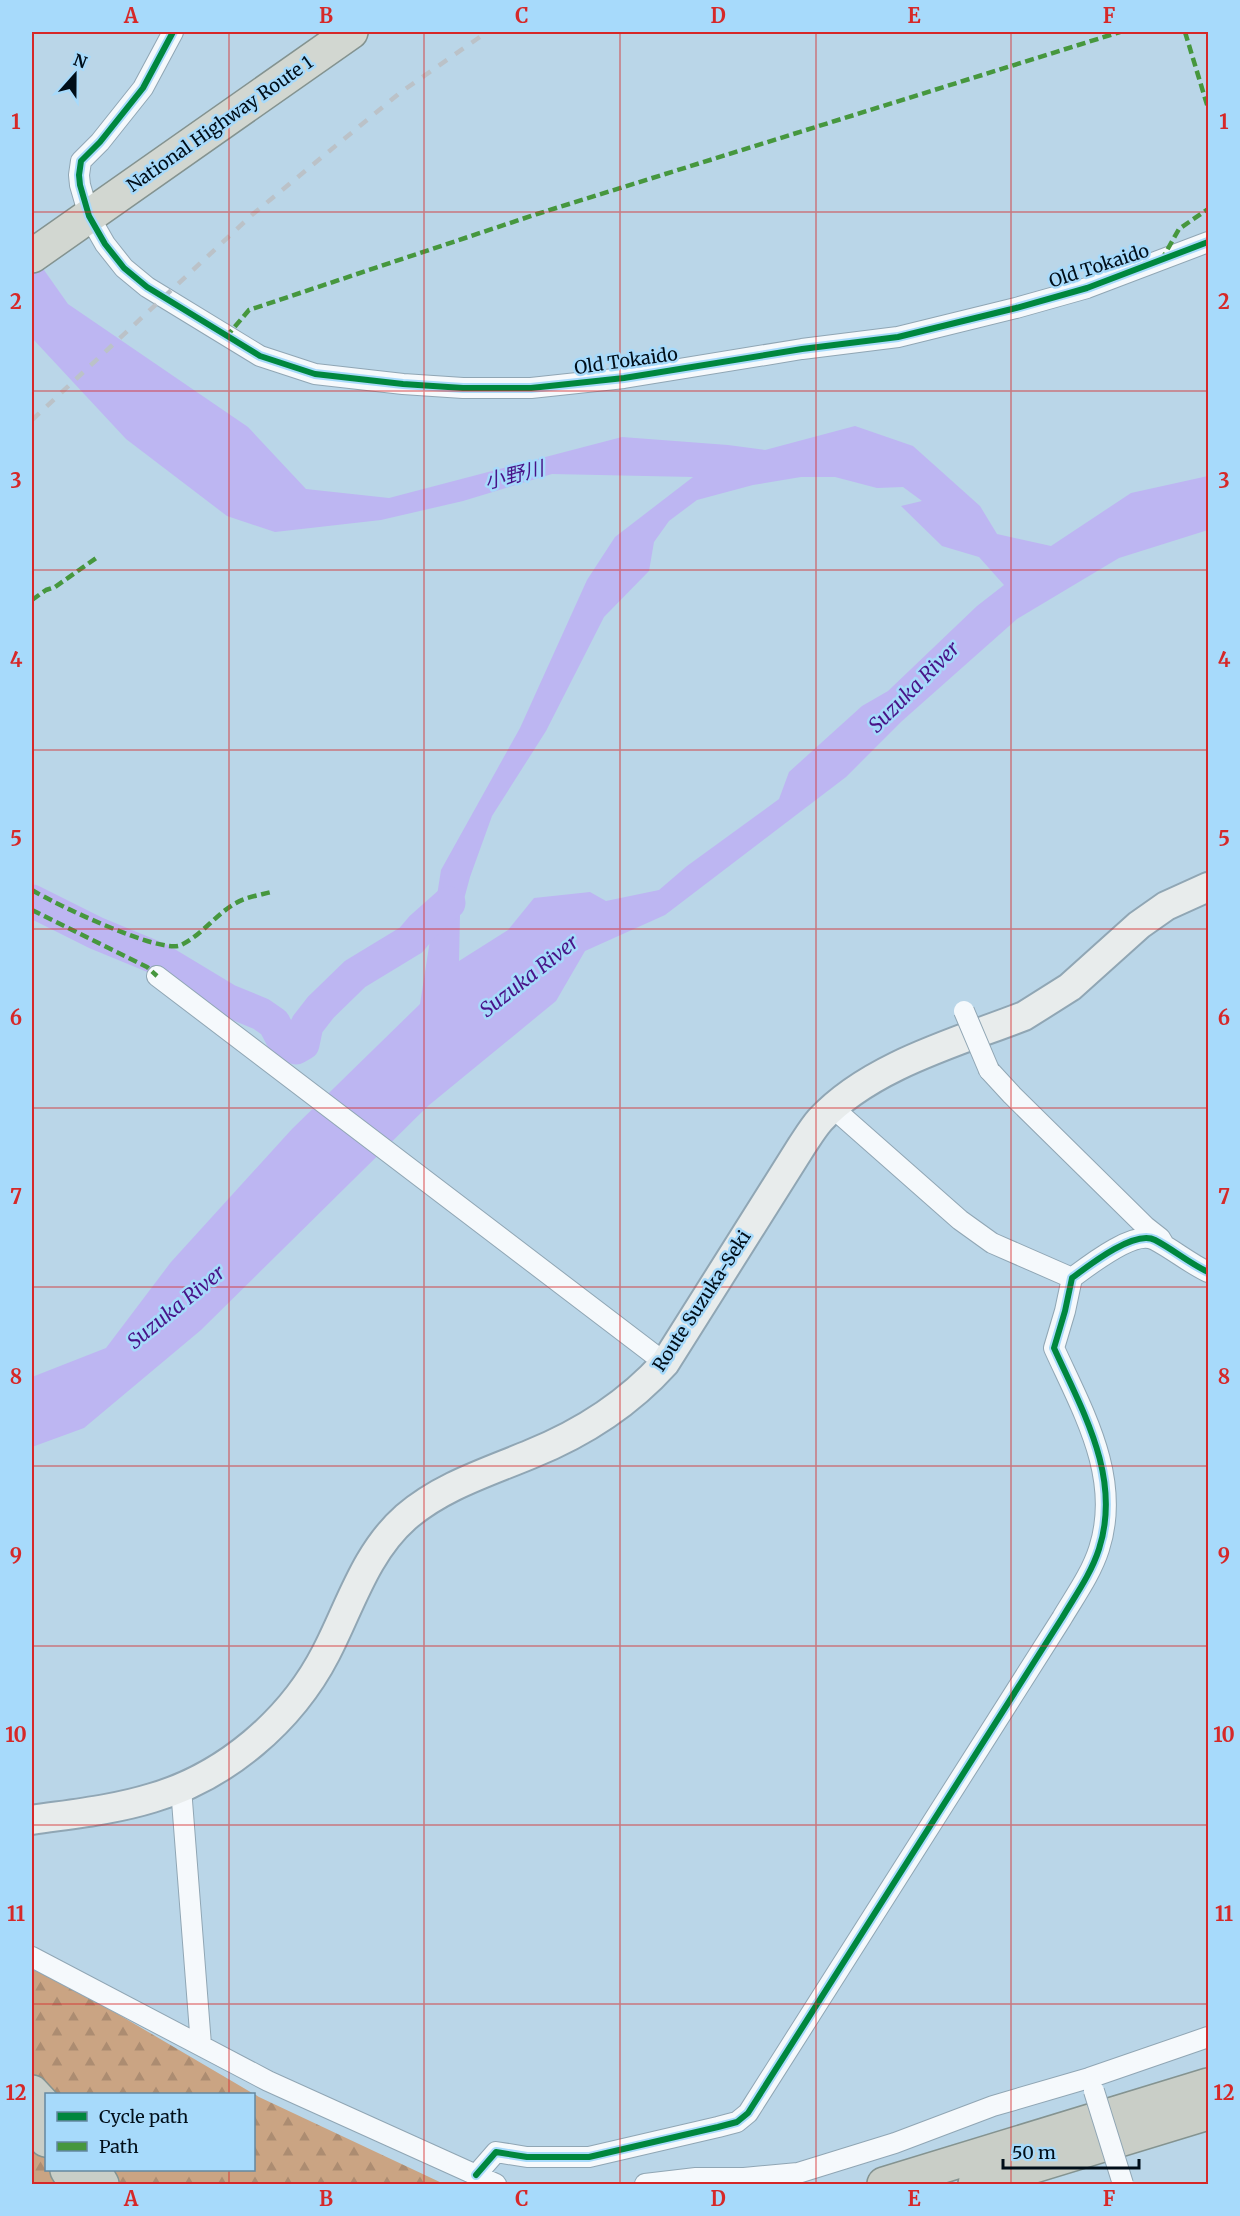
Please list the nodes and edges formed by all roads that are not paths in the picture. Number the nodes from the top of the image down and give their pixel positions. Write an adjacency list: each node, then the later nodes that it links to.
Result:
1 (351, 32): 3 (highway, National Highway Route 1)
2 (167, 36): 3 (street, Old Tokaido)
3 (79, 223): 4 (street, Old Tokaido); 5 (highway, National Highway Route 1)
4 (1209, 242)
5 (32, 256)
6 (1209, 887): 9 (main road, Route Suzuka-Seki)
7 (157, 975): 13 (street)
8 (964, 1011): 10 (street, bridge)
9 (833, 1108): 12 (street); 13 (main road, Route Suzuka-Seki)
10 (1165, 1248): 11 (street); 12 (street)
11 (1209, 1272)
12 (1072, 1278): 27 (street)
13 (665, 1363): 14 (main road, Route Suzuka-Seki)
14 (182, 1788): 15 (main road, Route Suzuka-Seki); 18 (street)
15 (32, 1820)
16 (32, 1957): 18 (street)
17 (1209, 2037): 19 (street)
18 (201, 2045): 27 (street)
19 (1091, 2085): 31 (street); 33 (street, bridge)
20 (1209, 2085): 32 (highway)
21 (32, 2092): 22 (highway)
22 (45, 2105)
23 (1209, 2113): 28 (highway)
24 (32, 2123): 25 (highway)
25 (45, 2139)
26 (68, 2171): 29 (highway)
27 (476, 2175): 30 (street)
28 (988, 2181)
29 (76, 2184)
30 (496, 2184)
31 (645, 2184)
32 (884, 2184)
33 (1123, 2184)

